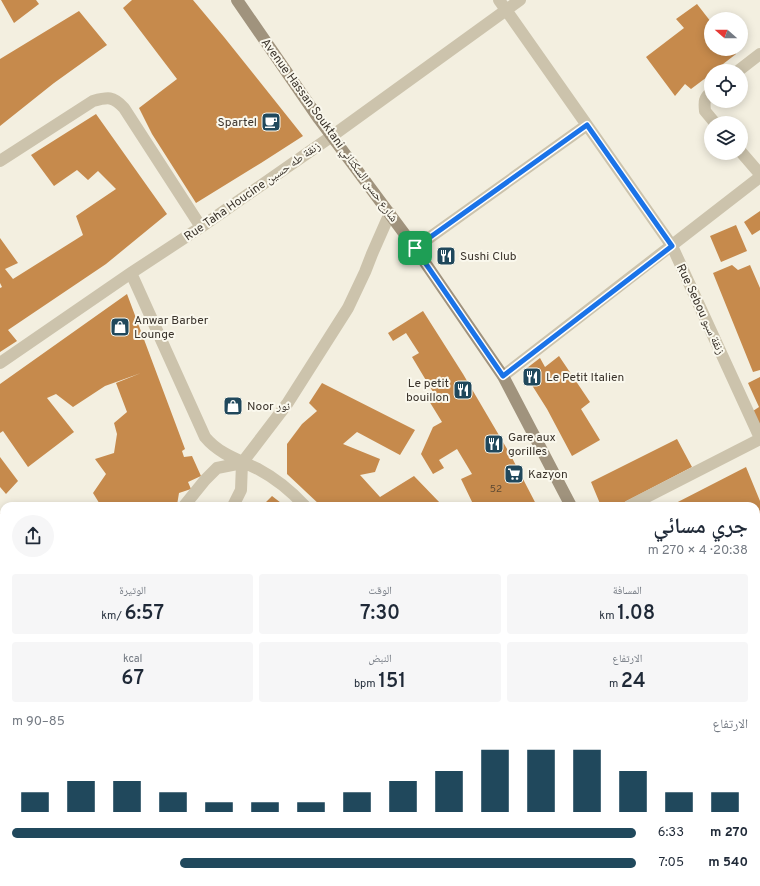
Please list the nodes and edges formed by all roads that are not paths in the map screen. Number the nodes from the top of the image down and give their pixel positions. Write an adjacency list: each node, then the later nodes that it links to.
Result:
1 (237, 0): 8 (street, Avenue Hassan Souktani شارع حسن السكتاني)
2 (499, 0): 4 (street, Rue Sebou زنقة سبو)
3 (520, 0): 4 (street, Rue Taha Houcine زنقة طه حسين)
4 (506, 10): 7 (street, Rue Sebou زنقة سبو); 8 (street, Rue Taha Houcine زنقة طه حسين)
5 (760, 54): 6 (street)
6 (747, 64)
7 (587, 125): 15 (street, Rue Sebou زنقة سبو); 16 (street)
8 (332, 136): 13 (street, Avenue Hassan Souktani شارع حسن السكتاني); 14 (street, Rue Taha Houcine زنقة طه حسين)
9 (748, 160): 11 (street)
10 (0, 162): 14 (street)
11 (760, 174)
12 (760, 177): 15 (street)
13 (390, 213): 16 (street, Avenue Hassan Souktani شارع حسن السكتاني); 21 (street)
14 (201, 227): 17 (street, Rue Taha Houcine زنقة طه حسين)
15 (672, 246): 19 (street); 20 (street, Rue Sebou زنقة سبو)
16 (415, 248): 19 (street, Avenue Hassan Souktani شارع حسن السكتاني)
17 (131, 273): 18 (street, Rue Taha Houcine زنقة طه حسين); 21 (street)
18 (0, 363)
19 (503, 376): 25 (street, Avenue Hassan Souktani شارع حسن السكتاني)
20 (760, 438): 26 (street)
21 (242, 463): 22 (street); 23 (street); 24 (street)
22 (187, 502)
23 (234, 502)
24 (300, 502)
25 (569, 502)
26 (637, 502)

